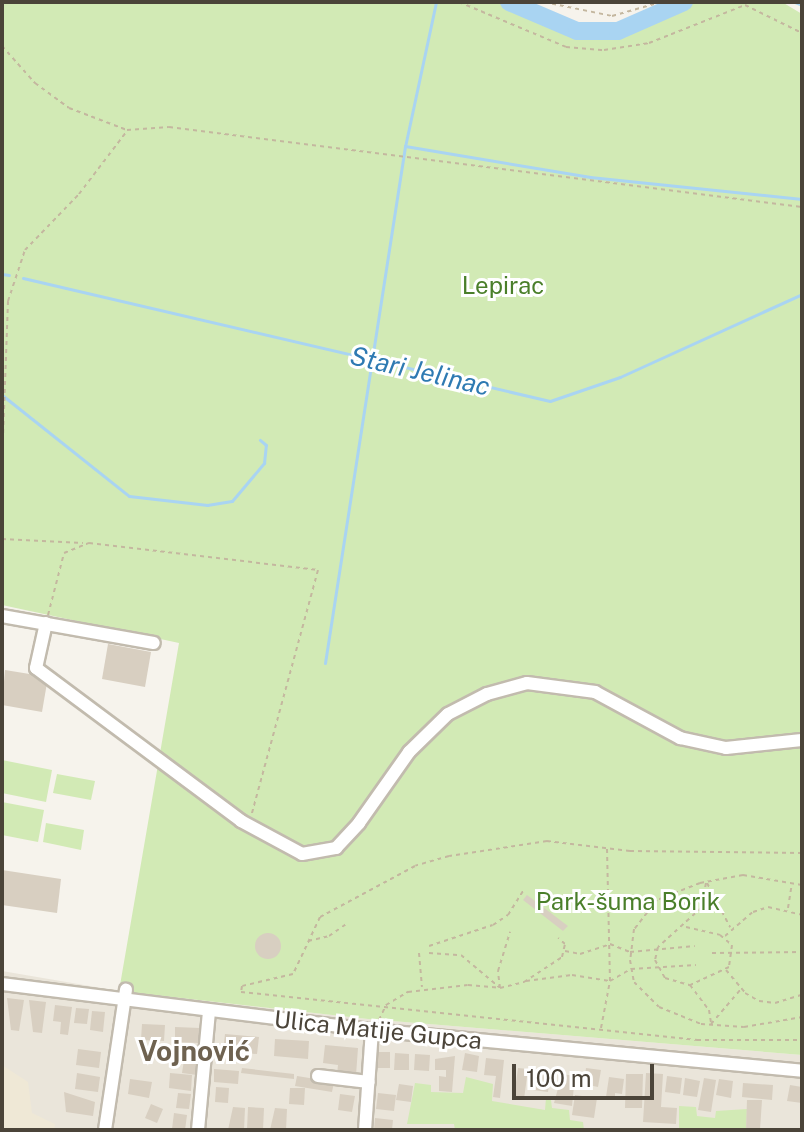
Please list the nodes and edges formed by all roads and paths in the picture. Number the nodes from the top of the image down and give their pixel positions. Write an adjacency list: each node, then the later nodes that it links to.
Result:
1 (459, 2): 4 (path)
2 (544, 2): 3 (path)
3 (661, 2)
4 (802, 33)
5 (2, 46): 6 (path)
6 (127, 130): 7 (path); 8 (path)
7 (802, 207)
8 (2, 465)
9 (2, 539): 10 (path)
10 (89, 543): 12 (path); 15 (path)
11 (2, 616): 12 (street)
12 (46, 623): 13 (street); 15 (street)
13 (154, 643)
14 (802, 740): 15 (street)
15 (249, 825)
16 (607, 848): 17 (path); 30 (path); 31 (path)
17 (802, 853)
18 (706, 882): 19 (path); 25 (path); 26 (path); 36 (path)
19 (792, 883): 20 (path); 22 (path)
20 (802, 885)
21 (524, 889): 32 (path)
22 (788, 908): 23 (path); 26 (path)
23 (802, 915)
24 (346, 924): 30 (path)
25 (685, 927): 28 (path); 34 (path)
26 (731, 929): 28 (path)
27 (510, 932): 50 (path)
28 (724, 937): 41 (path)
29 (558, 938): 35 (path)
30 (306, 941): 55 (path)
31 (610, 944): 35 (path); 36 (path); 46 (path)
32 (429, 946)
33 (695, 946): 34 (path)
34 (657, 950): 36 (path); 43 (path)
35 (564, 951): 47 (path)
36 (630, 952): 44 (path)
37 (802, 952): 41 (path)
38 (419, 953): 51 (path)
39 (429, 953): 50 (path)
40 (712, 953): 41 (path)
41 (733, 953): 45 (path)
42 (696, 965): 43 (path)
43 (658, 968): 44 (path); 49 (path)
44 (631, 969): 46 (path); 58 (path)
45 (726, 969): 49 (path); 52 (path)
46 (610, 981): 47 (path); 60 (path)
47 (524, 982): 50 (path)
48 (2, 984): 54 (street, Ulica Matije Gupca)
49 (690, 985): 58 (path)
50 (500, 988): 51 (path)
51 (422, 989): 55 (path)
52 (741, 989): 53 (path); 58 (path)
53 (802, 995)
54 (126, 996): 56 (street, Ulica Matije Gupca); 65 (street)
55 (384, 1010): 59 (path); 60 (path)
56 (209, 1012): 59 (street, Ulica Matije Gupca); 66 (street)
57 (802, 1017): 58 (path)
58 (711, 1024)
59 (375, 1028): 62 (street, Ulica Matije Gupca); 64 (street)
60 (601, 1031): 61 (path)
61 (802, 1040)
62 (802, 1071)
63 (318, 1076): 64 (street)
64 (369, 1082): 67 (street)
65 (105, 1130)
66 (198, 1130)
67 (365, 1130)

